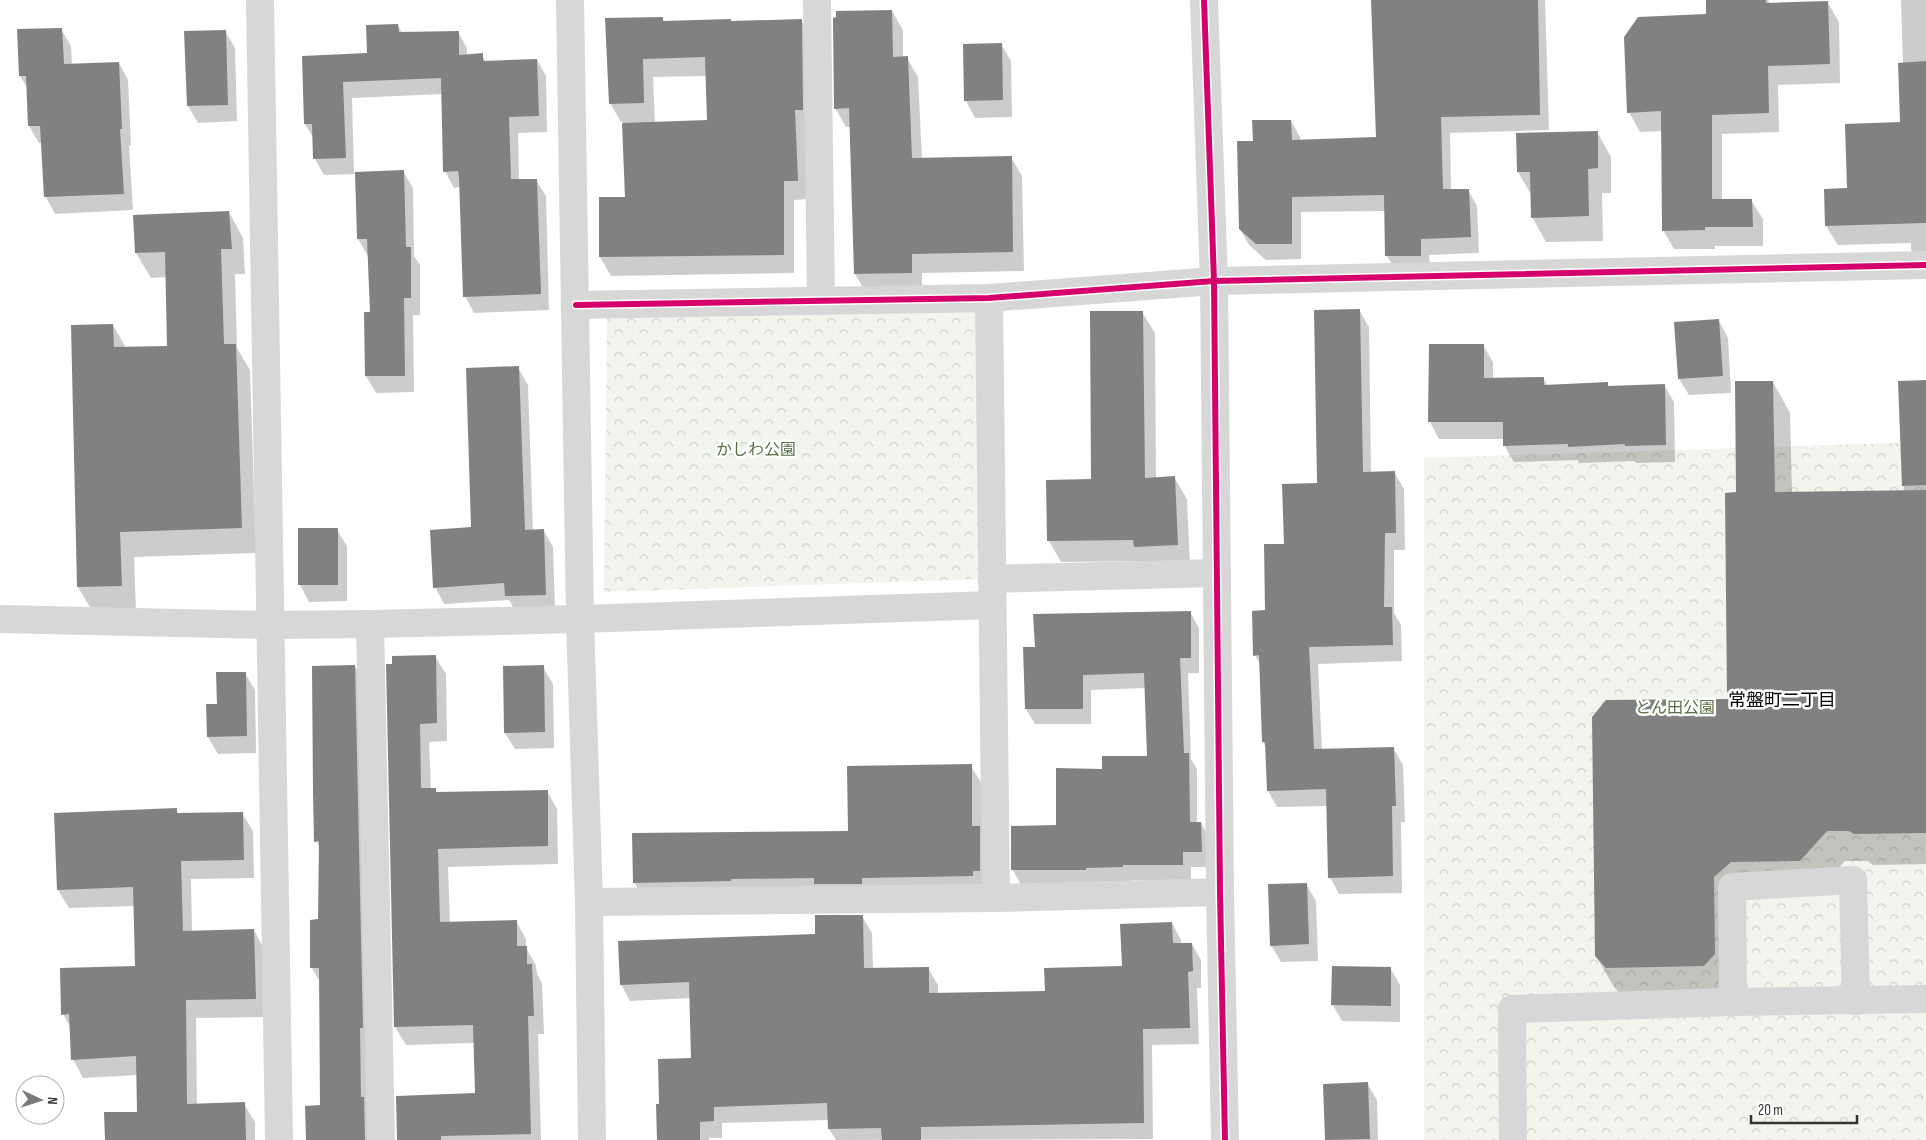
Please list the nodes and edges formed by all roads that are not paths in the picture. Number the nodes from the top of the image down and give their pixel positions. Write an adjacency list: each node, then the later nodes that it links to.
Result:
1 (260, 0): 15 (street)
2 (570, 0): 9 (street)
3 (817, 0): 8 (street)
4 (1204, 0): 6 (street)
5 (1926, 265): 6 (street)
6 (1214, 281): 7 (street); 10 (street)
7 (989, 298): 8 (street); 11 (street)
8 (821, 301): 9 (street)
9 (576, 305): 13 (street)
10 (1217, 573): 11 (street); 16 (street)
11 (992, 592): 13 (street); 17 (street)
12 (0, 619): 15 (street)
13 (580, 619): 14 (street); 18 (street)
14 (370, 624): 15 (street); 23 (street)
15 (270, 625): 22 (street)
16 (1220, 892): 17 (street); 25 (street)
17 (996, 898): 18 (street)
18 (588, 902): 24 (street)
19 (1926, 999): 20 (street)
20 (1856, 1000): 21 (street); 21 (street)
21 (1734, 1002): 26 (street)
22 (279, 1140)
23 (382, 1140)
24 (592, 1140)
25 (1225, 1140)
26 (1513, 1140)

